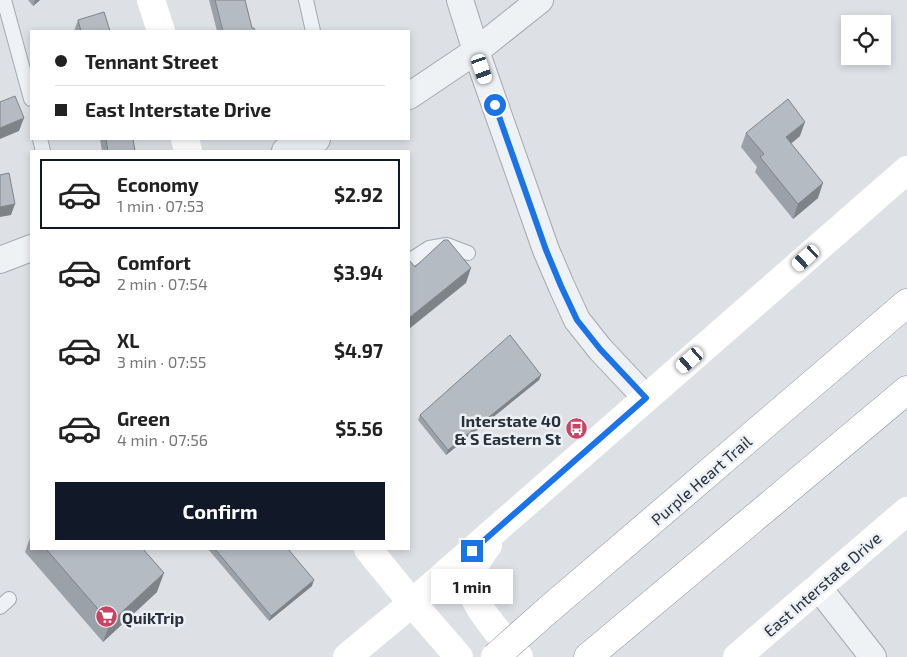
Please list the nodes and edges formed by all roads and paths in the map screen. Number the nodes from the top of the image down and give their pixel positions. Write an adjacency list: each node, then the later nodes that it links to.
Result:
1 (4, 0): 10 (lane)
2 (151, 0): 6 (main road)
3 (306, 0): 7 (lane)
4 (460, 0): 8 (street)
5 (540, 0): 8 (street)
6 (160, 30)
7 (313, 30)
8 (476, 51): 9 (street); 20 (street)
9 (410, 95)
10 (30, 96)
11 (314, 140): 12 (street)
12 (288, 150)
13 (907, 170): 20 (main road)
14 (30, 248): 16 (street)
15 (468, 253): 17 (lane)
16 (0, 260)
17 (410, 260)
18 (907, 302): 28 (main road, Purple Heart Trail, bridge)
19 (907, 390): 30 (main road)
20 (646, 398): 22 (main road)
21 (907, 511): 24 (main road, East Interstate Drive)
22 (502, 525): 25 (main road); 29 (main road)
23 (369, 550): 25 (main road)
24 (818, 588): 31 (main road, East Interstate Drive); 32 (street)
25 (412, 603): 26 (main road); 27 (main road)
26 (346, 657)
27 (459, 657)
28 (495, 657)
29 (519, 657)
30 (588, 657)
31 (737, 657)
32 (873, 657)

